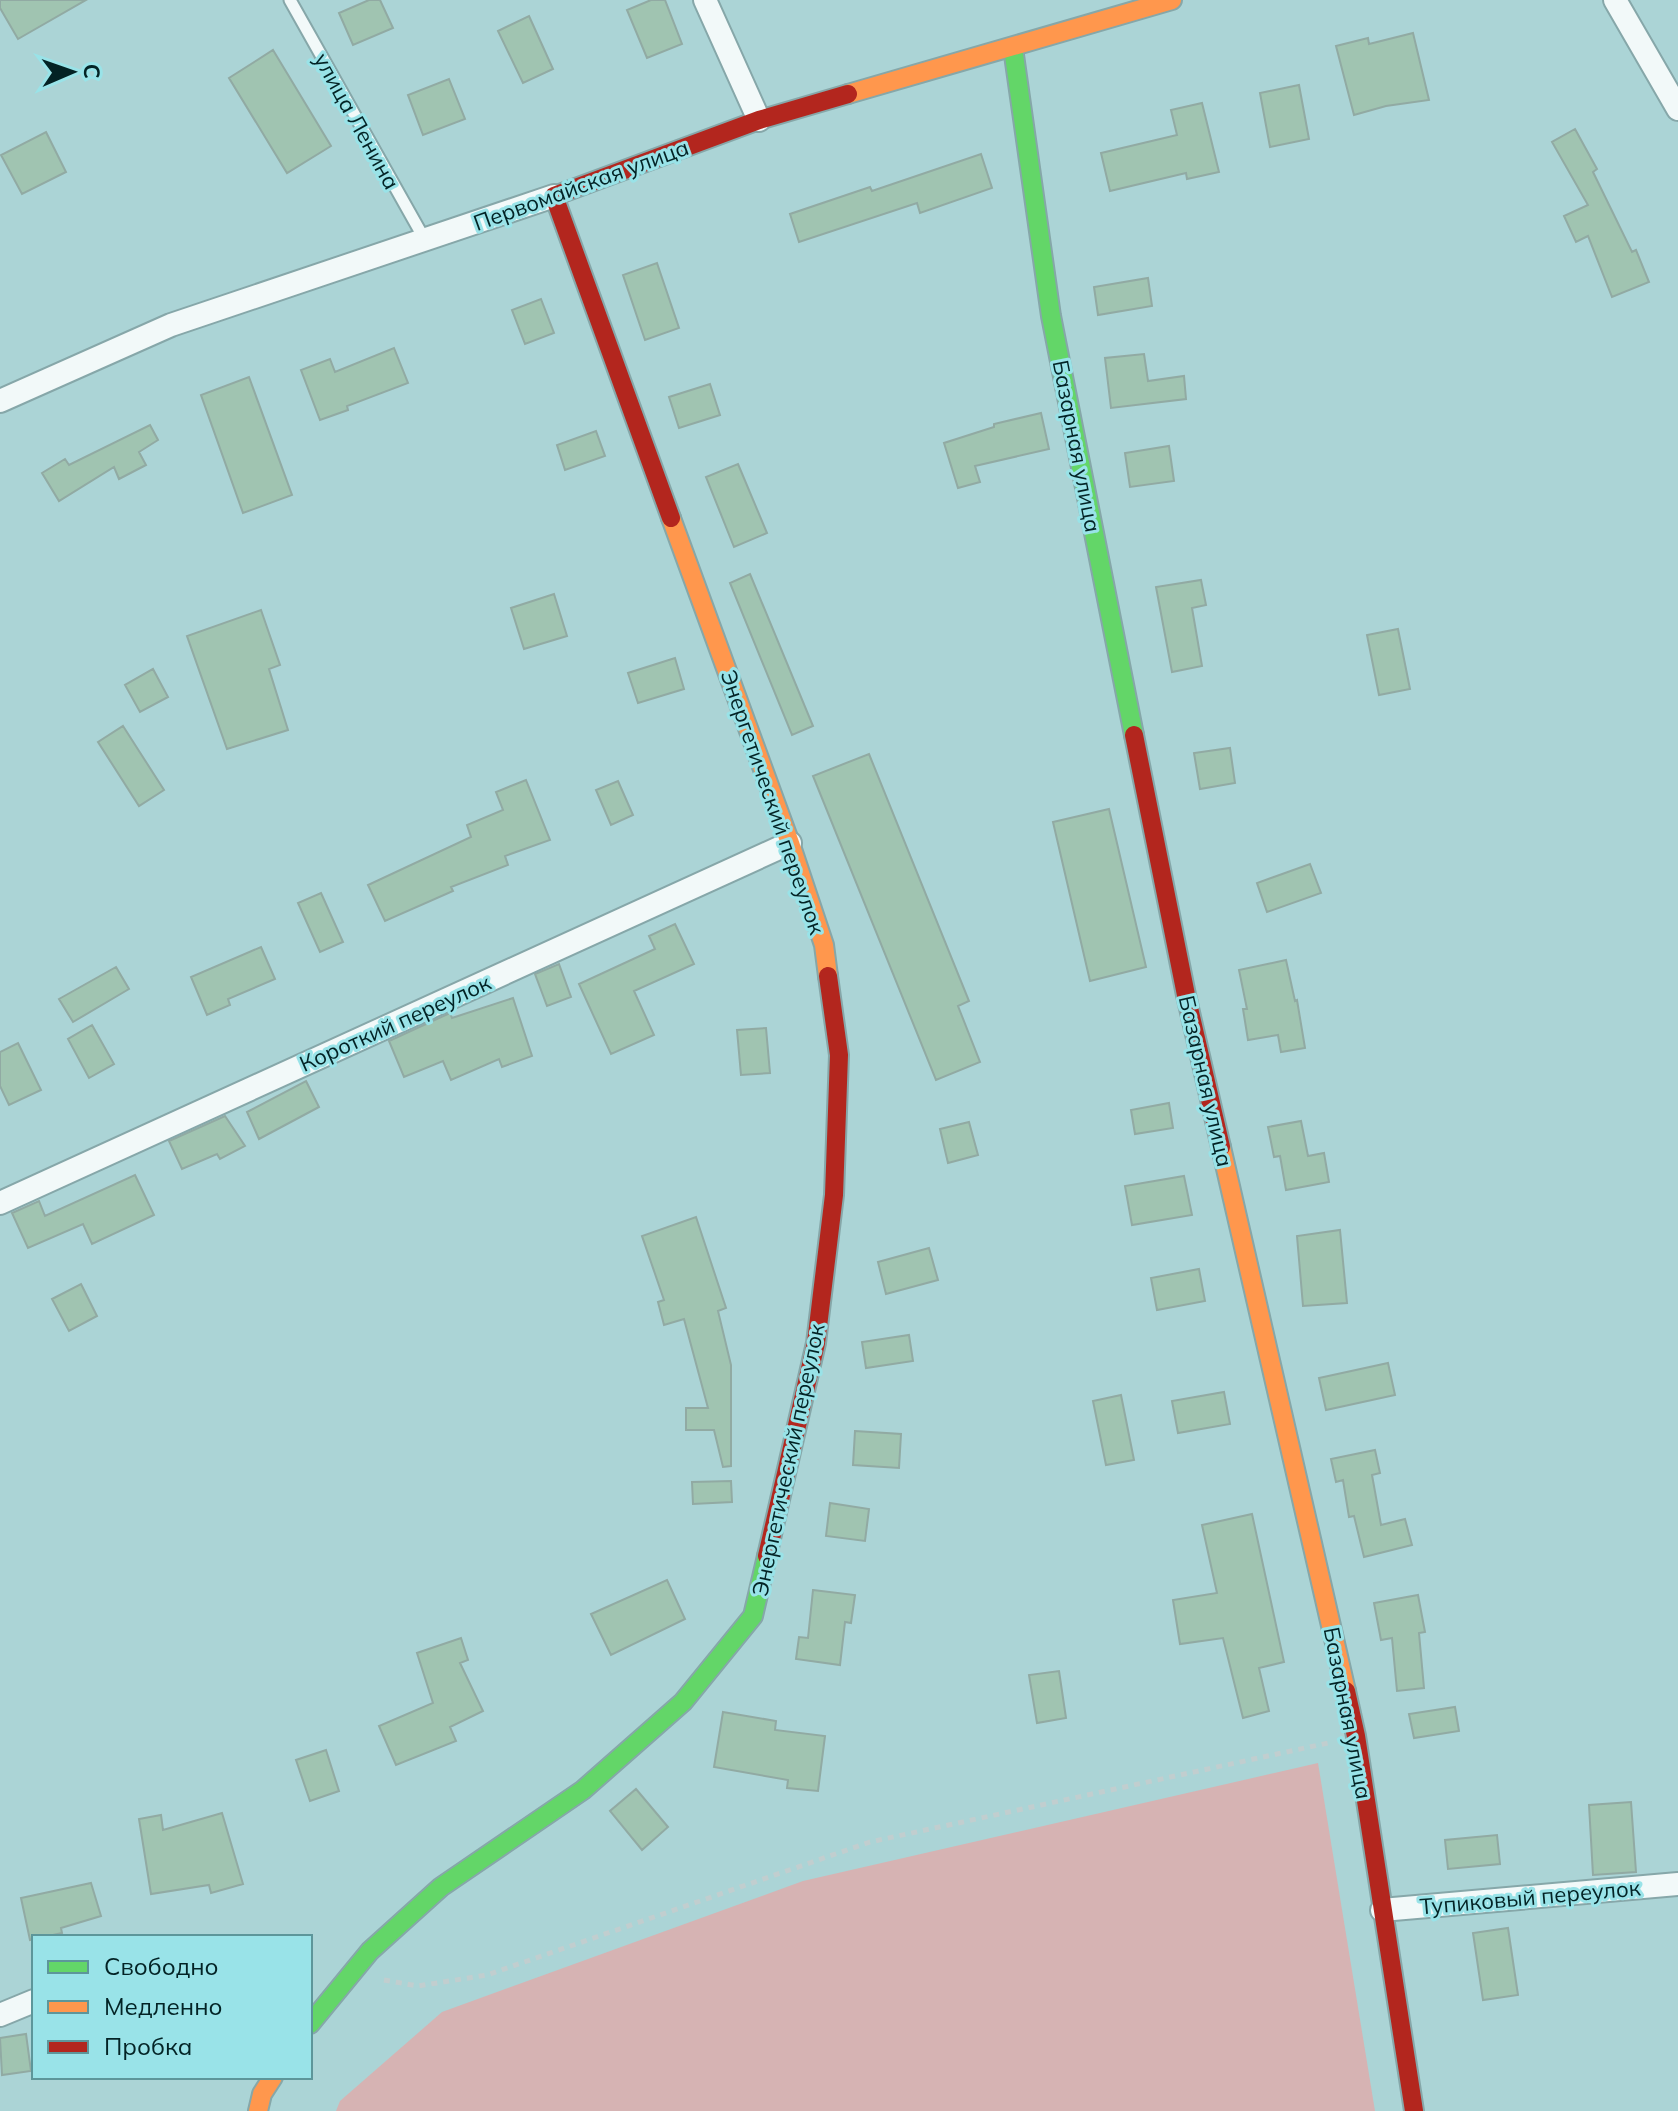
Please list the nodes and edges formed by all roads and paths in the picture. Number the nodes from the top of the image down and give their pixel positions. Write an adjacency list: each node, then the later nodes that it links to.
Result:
1 (290, 0): 9 (lane, улица Ленина)
2 (705, 0): 7 (street)
3 (1172, 0): 5 (street, Первомайская улица)
4 (1615, 0): 6 (street)
5 (1013, 48): 7 (street, Первомайская улица); 13 (street, Базарная улица)
6 (1678, 109)
7 (759, 120): 8 (street, Первомайская улица)
8 (554, 196): 9 (street, Первомайская улица); 11 (street, Энергетический переулок)
9 (425, 241): 10 (street, Первомайская улица)
10 (0, 401)
11 (790, 843): 12 (street, Короткий переулок); 16 (street, Энергетический переулок)
12 (0, 1203)
13 (1356, 1736): 15 (street, Базарная улица); 16 (path)
14 (1678, 1884): 15 (street, Тупиковый переулок)
15 (1382, 1910): 22 (street, Базарная улица)
16 (352, 1974): 19 (street, Энергетический переулок)
17 (32, 2002): 18 (street)
18 (0, 2015)
19 (312, 2022)
20 (272, 2079): 21 (street)
21 (258, 2111)
22 (1414, 2111)

